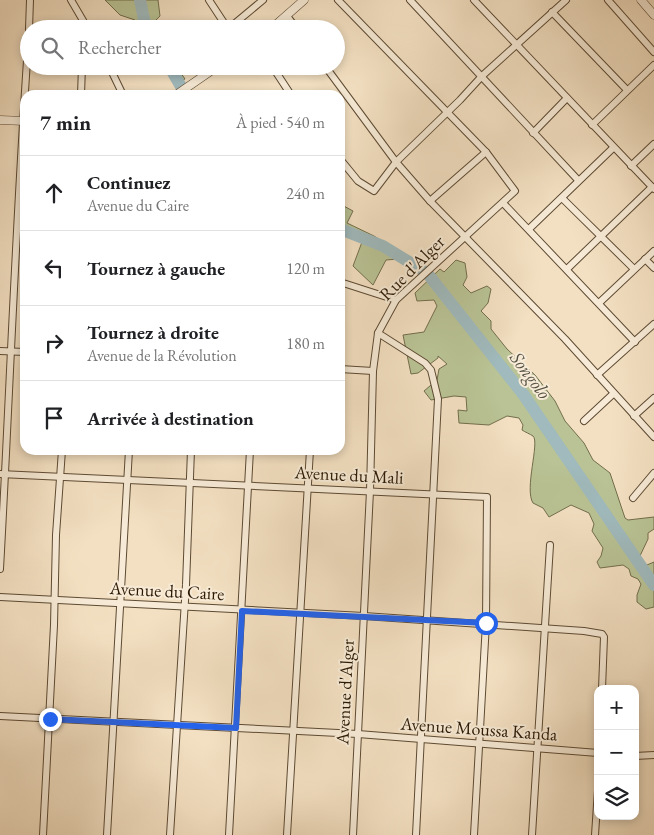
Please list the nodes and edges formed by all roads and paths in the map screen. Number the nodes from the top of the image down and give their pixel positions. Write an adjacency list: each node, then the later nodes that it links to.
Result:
1 (30, 0): 15 (street)
2 (71, 0): 16 (street)
3 (209, 0): 17 (street)
4 (263, 0): 18 (street)
5 (304, 0): 14 (street)
6 (338, 0): 40 (street)
7 (410, 0): 30 (street)
8 (474, 0): 21 (street)
9 (566, 0): 12 (street)
10 (608, 0): 22 (street)
11 (641, 0): 13 (street)
12 (552, 12): 21 (street); 37 (street)
13 (654, 14)
14 (287, 16): 19 (street); 20 (street)
15 (29, 20)
16 (83, 20)
17 (222, 20)
18 (239, 20)
19 (282, 20)
20 (290, 20)
21 (516, 44): 30 (street); 39 (street)
22 (654, 52)
23 (654, 65): 37 (street)
24 (27, 75): 31 (street)
25 (82, 75): 32 (street)
26 (113, 75): 33 (street)
27 (205, 75): 34 (street)
28 (278, 75): 35 (street)
29 (333, 75): 36 (street)
30 (482, 76): 40 (street); 44 (street)
31 (26, 90)
32 (81, 90)
33 (121, 90)
34 (183, 90)
35 (288, 90)
36 (344, 90)
37 (628, 90): 43 (street)
38 (345, 92): 48 (street)
39 (567, 98): 43 (street); 44 (street)
40 (447, 113): 47 (street); 48 (street)
41 (0, 120): 42 (street)
42 (20, 121)
43 (592, 125): 46 (street)
44 (533, 133): 52 (street)
45 (654, 144): 51 (street)
46 (612, 148): 51 (street); 52 (street)
47 (486, 152): 55 (street); 56 (street)
48 (396, 162): 49 (street); 55 (street)
49 (345, 165)
50 (20, 166): 73 (street)
51 (631, 166): 53 (street)
52 (578, 180): 54 (street)
53 (653, 188): 58 (street)
54 (562, 198): 57 (street); 58 (street)
55 (430, 201): 59 (street)
56 (504, 204): 57 (street); 59 (street, Rue d'Alger)
57 (529, 229): 63 (street)
58 (602, 236): 63 (street); 64 (street)
59 (464, 237): 66 (street, Rue d'Alger); 77 (street)
60 (654, 251): 61 (street)
61 (645, 258): 62 (street); 64 (street)
62 (654, 268)
63 (567, 269): 67 (street)
64 (634, 269): 67 (street)
65 (345, 284): 66 (street)
66 (396, 300): 69 (street, Rue d'Alger)
67 (599, 303): 71 (street)
68 (651, 327): 70 (street); 71 (street)
69 (378, 333): 76 (street, Rue d'Alger); 96 (street)
70 (654, 335)
71 (635, 342): 77 (street)
72 (0, 351): 73 (street)
73 (12, 352): 74 (street); 89 (street)
74 (20, 352)
75 (345, 369): 76 (street)
76 (373, 371): 95 (street, Avenue d'Alger)
77 (597, 375): 78 (street)
78 (613, 394): 80 (street); 81 (street)
79 (654, 398): 80 (street)
80 (634, 416): 82 (street)
81 (584, 421)
82 (654, 437)
83 (62, 455): 90 (street)
84 (129, 455): 91 (street)
85 (191, 455): 92 (street)
86 (250, 455): 93 (street)
87 (310, 455): 94 (street)
88 (654, 473): 97 (street)
89 (3, 474): 90 (street, Avenue du Mali); 99 (street)
90 (60, 476): 91 (street, Avenue du Mali); 101 (street)
91 (127, 479): 92 (street, Avenue du Mali); 102 (street)
92 (190, 483): 93 (street, Avenue du Mali); 103 (street)
93 (247, 484): 94 (street, Avenue du Mali); 104 (street)
94 (308, 488): 95 (street, Avenue du Mali); 105 (street)
95 (370, 491): 96 (street, Avenue du Mali); 106 (street, Avenue d'Alger)
96 (435, 494): 107 (street); 108 (street, Avenue du Mali)
97 (633, 498)
98 (550, 545): 109 (street)
99 (0, 568)
100 (0, 597): 101 (street, Avenue du Caire)
101 (54, 600): 102 (street, Avenue du Caire); 112 (street)
102 (121, 603): 103 (street, Avenue du Caire); 113 (street)
103 (184, 606): 104 (street, Avenue du Caire); 114 (street)
104 (242, 611): 105 (street, Avenue du Caire); 115 (street)
105 (300, 613): 106 (street, Avenue du Caire); 116 (street)
106 (364, 616): 107 (street, Avenue du Caire); 117 (street, Avenue d'Alger)
107 (428, 620): 108 (street, Avenue du Caire); 118 (street)
108 (486, 623): 109 (street, Avenue du Caire); 119 (street)
109 (544, 628): 110 (street, Avenue du Caire); 120 (street)
110 (602, 685)
111 (0, 716): 112 (street, Avenue Moussa Kanda)
112 (50, 719): 113 (street, Avenue Moussa Kanda); 125 (street)
113 (113, 722): 114 (street, Avenue Moussa Kanda); 126 (street)
114 (177, 725): 115 (street, Avenue Moussa Kanda); 127 (street)
115 (236, 728): 116 (street, Avenue Moussa Kanda); 128 (street)
116 (294, 731): 117 (street, Avenue Moussa Kanda); 129 (street)
117 (358, 734): 118 (street, Avenue Moussa Kanda); 130 (street, Avenue d'Alger)
118 (422, 740): 119 (street, Avenue Moussa Kanda); 131 (street)
119 (478, 744): 120 (street, Avenue Moussa Kanda); 132 (street)
120 (536, 749): 121 (street, Avenue Moussa Kanda); 133 (street)
121 (594, 753)
122 (654, 755): 123 (street)
123 (639, 756)
124 (596, 820): 134 (street)
125 (43, 835)
126 (107, 835)
127 (170, 835)
128 (229, 835)
129 (287, 835)
130 (353, 835)
131 (416, 835)
132 (474, 835)
133 (532, 835)
134 (595, 835)

